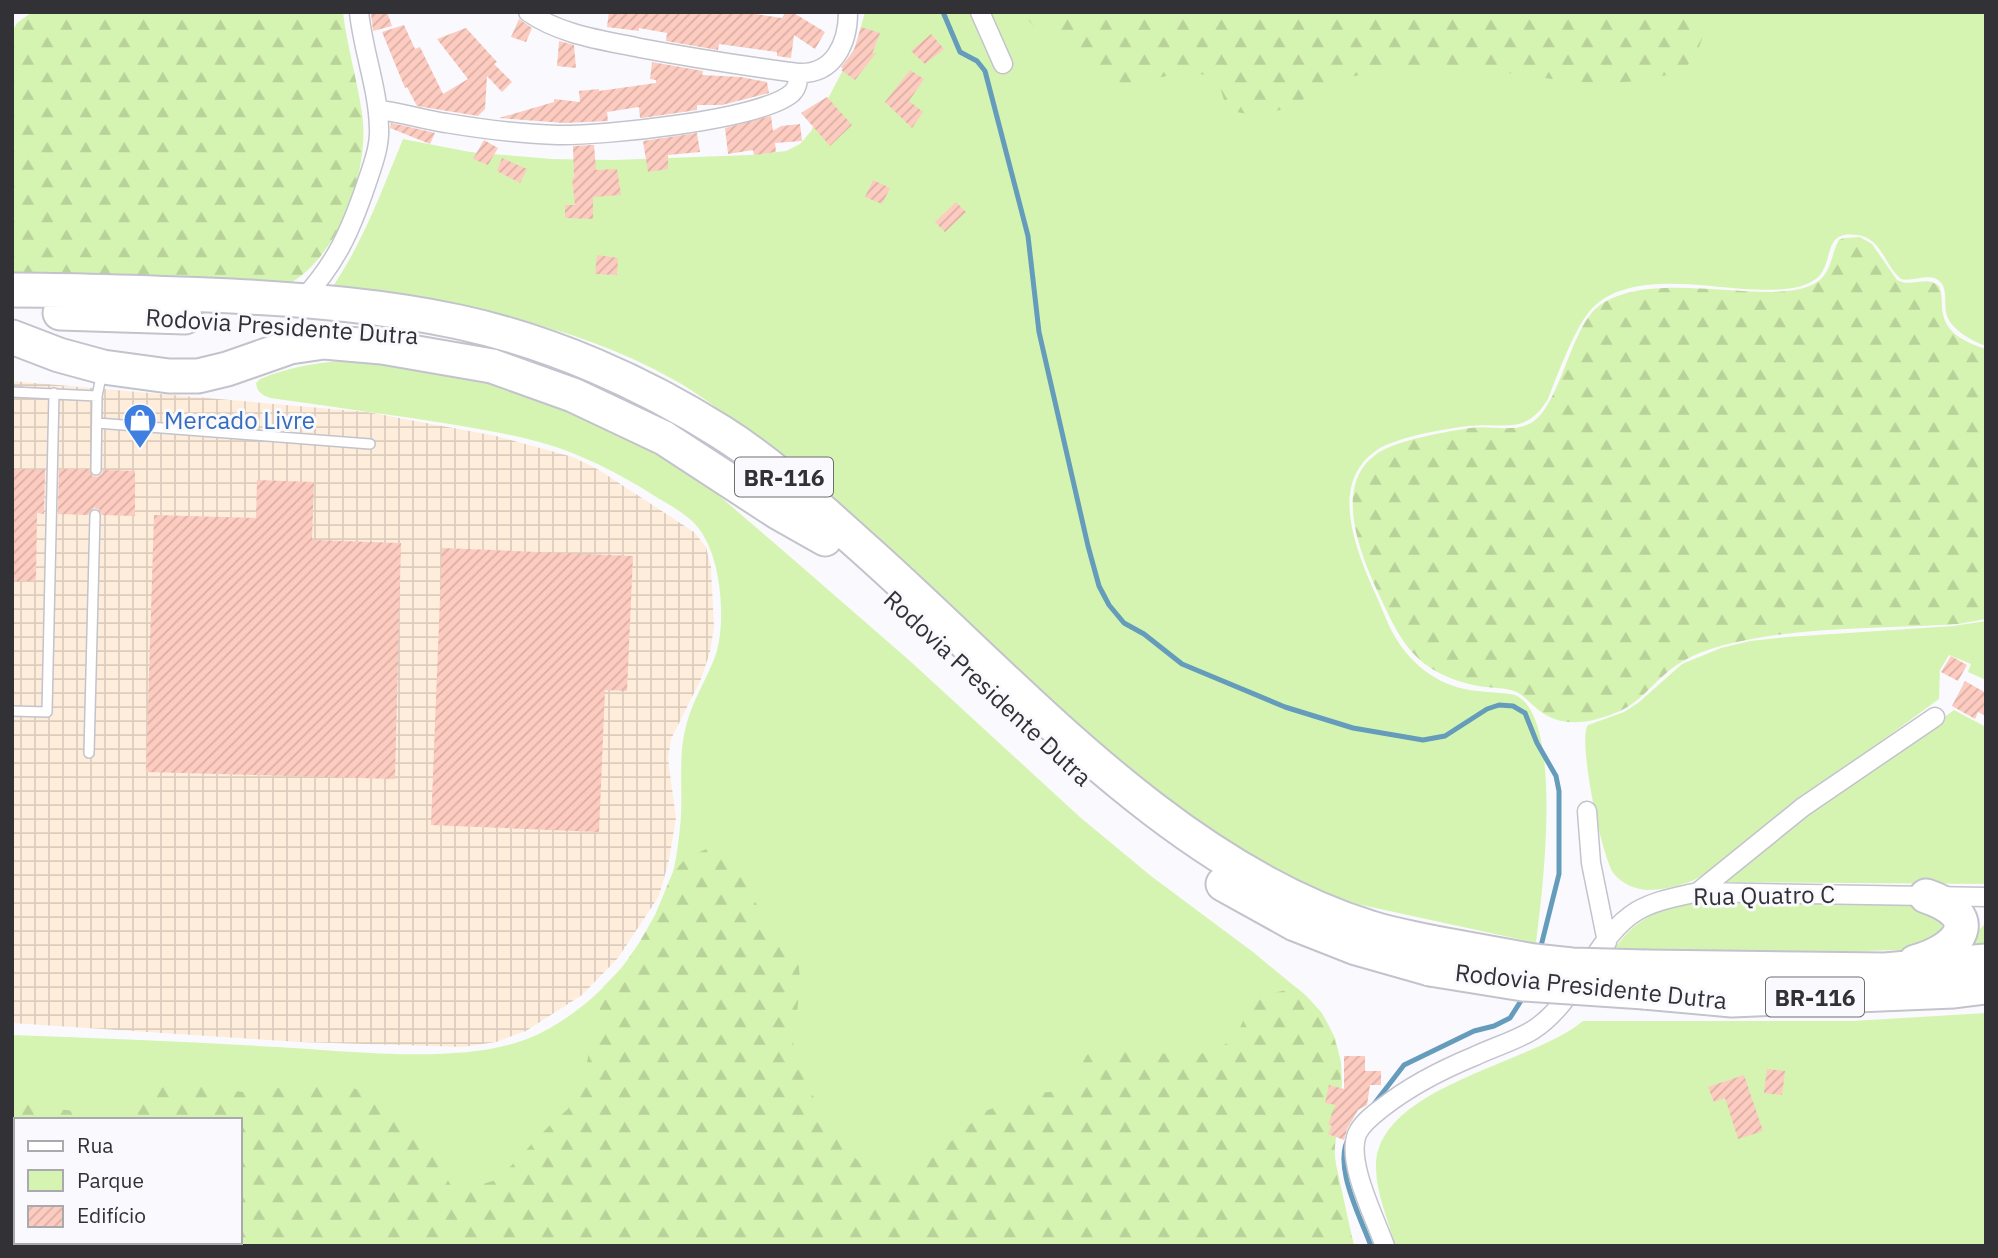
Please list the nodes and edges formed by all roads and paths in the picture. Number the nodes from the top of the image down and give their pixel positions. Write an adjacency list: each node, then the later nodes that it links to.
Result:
1 (359, 12): 7 (street)
2 (528, 12): 6 (street)
3 (848, 12): 6 (street)
4 (980, 12): 5 (street)
5 (1003, 64)
6 (799, 73): 7 (street)
7 (378, 110): 9 (street)
8 (12, 290): 9 (highway, Rodovia Presidente Dutra / BR-116)
9 (302, 300): 28 (highway, Rodovia Presidente Dutra / BR-116)
10 (12, 313): 19 (highway, Rodovia Presidente Dutra / BR-116)
11 (12, 337): 12 (highway)
12 (100, 382): 14 (lane); 15 (lane); 19 (highway)
13 (12, 392): 14 (lane)
14 (54, 393): 20 (lane)
15 (97, 423): 16 (lane); 17 (lane)
16 (370, 444)
17 (96, 470)
18 (95, 515): 22 (lane)
19 (825, 539): 28 (highway, Rodovia Presidente Dutra / BR-116)
20 (12, 711)
21 (1935, 717): 24 (street)
22 (89, 753)
23 (1587, 811): 27 (street)
24 (1698, 892): 25 (street, Rua Quatro C); 27 (street, Rua Quatro C)
25 (1926, 896): 26 (street, Rua Quatro C); 30 (highway)
26 (1986, 897)
27 (1607, 942): 33 (street, Rua Quatro C)
28 (1432, 956): 31 (highway, Rodovia Presidente Dutra / BR-116, bridge)
29 (1986, 961): 30 (highway, Rodovia Presidente Dutra / BR-116)
30 (1885, 970): 31 (highway, Rodovia Presidente Dutra / BR-116)
31 (1645, 979): 32 (highway, Rodovia Presidente Dutra / BR-116)
32 (1986, 987)
33 (1385, 1246)

